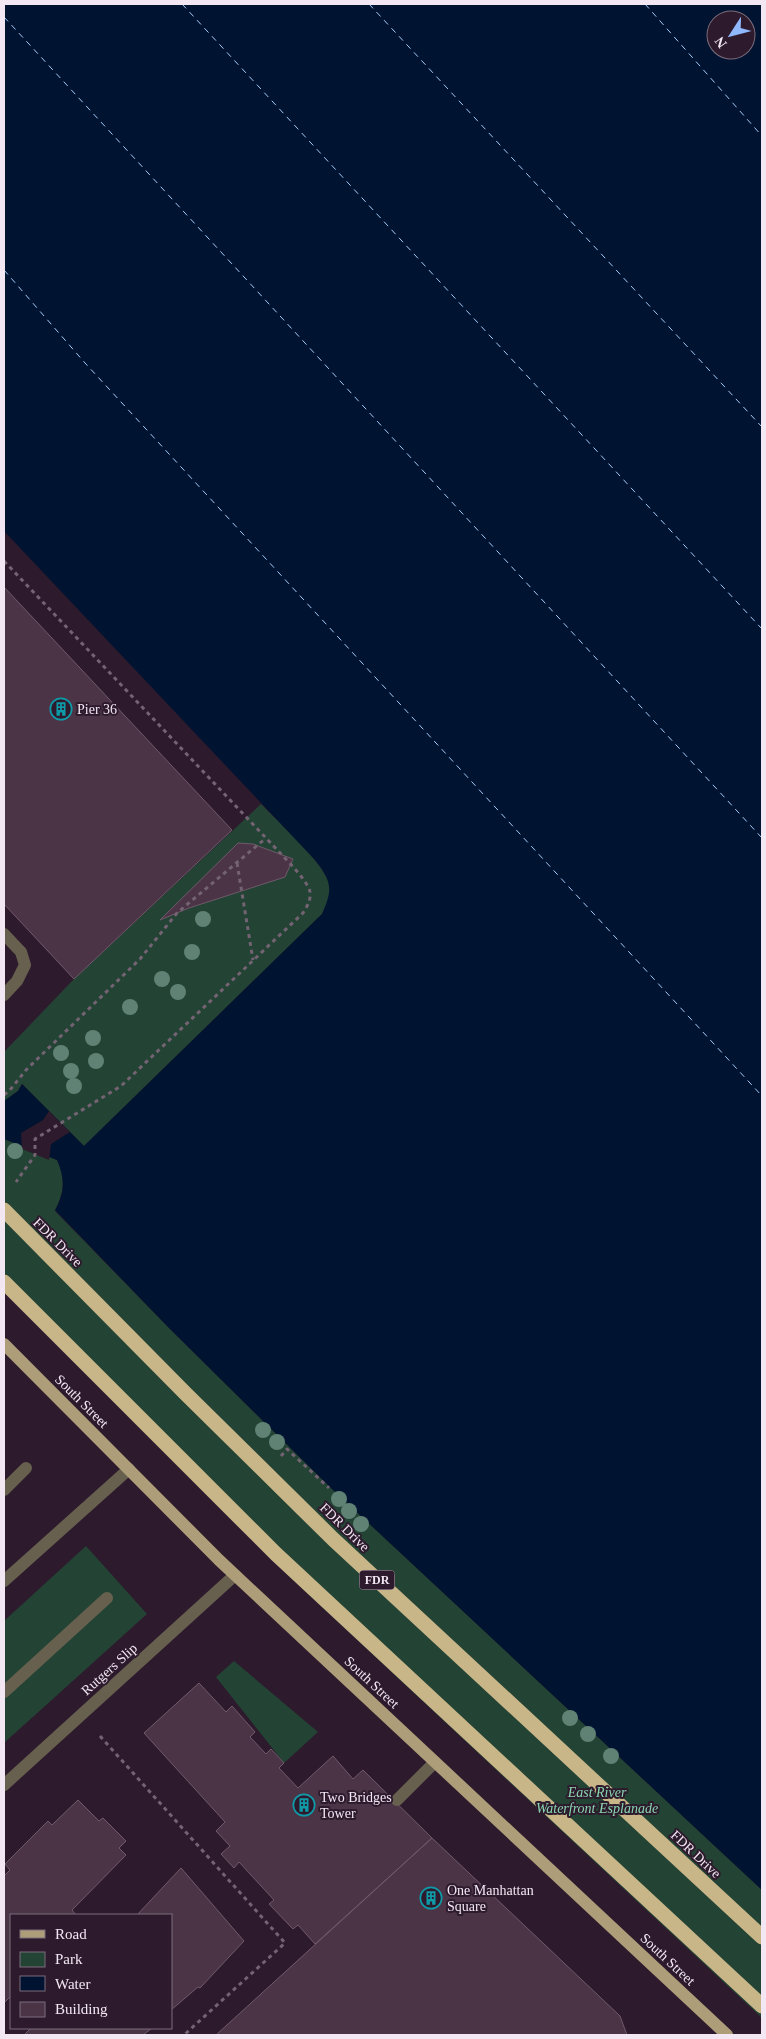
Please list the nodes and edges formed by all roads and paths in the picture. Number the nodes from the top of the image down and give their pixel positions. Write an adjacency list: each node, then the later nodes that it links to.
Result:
1 (4, 561): 2 (path)
2 (266, 838): 3 (path); 5 (path)
3 (237, 862): 5 (path); 7 (path)
4 (4, 934): 6 (street)
5 (253, 961): 8 (path)
6 (4, 995)
7 (4, 1095)
8 (16, 1182)
9 (4, 1210): 25 (highway, FDR Drive / FDR, bridge)
10 (4, 1282): 26 (highway, bridge)
11 (4, 1344): 14 (main road, South Street)
12 (285, 1452): 15 (path)
13 (26, 1468): 16 (street)
14 (129, 1469): 17 (main road, South Street); 18 (street)
15 (329, 1488)
16 (4, 1490)
17 (235, 1575): 22 (main road, South Street); 23 (street, Rutgers Slip)
18 (4, 1582)
19 (108, 1598): 20 (street)
20 (4, 1692)
21 (100, 1736): 27 (path)
22 (435, 1762): 24 (street); 28 (main road, South Street)
23 (4, 1785)
24 (397, 1800)
25 (762, 1937)
26 (762, 2006)
27 (184, 2035)
28 (728, 2035)

